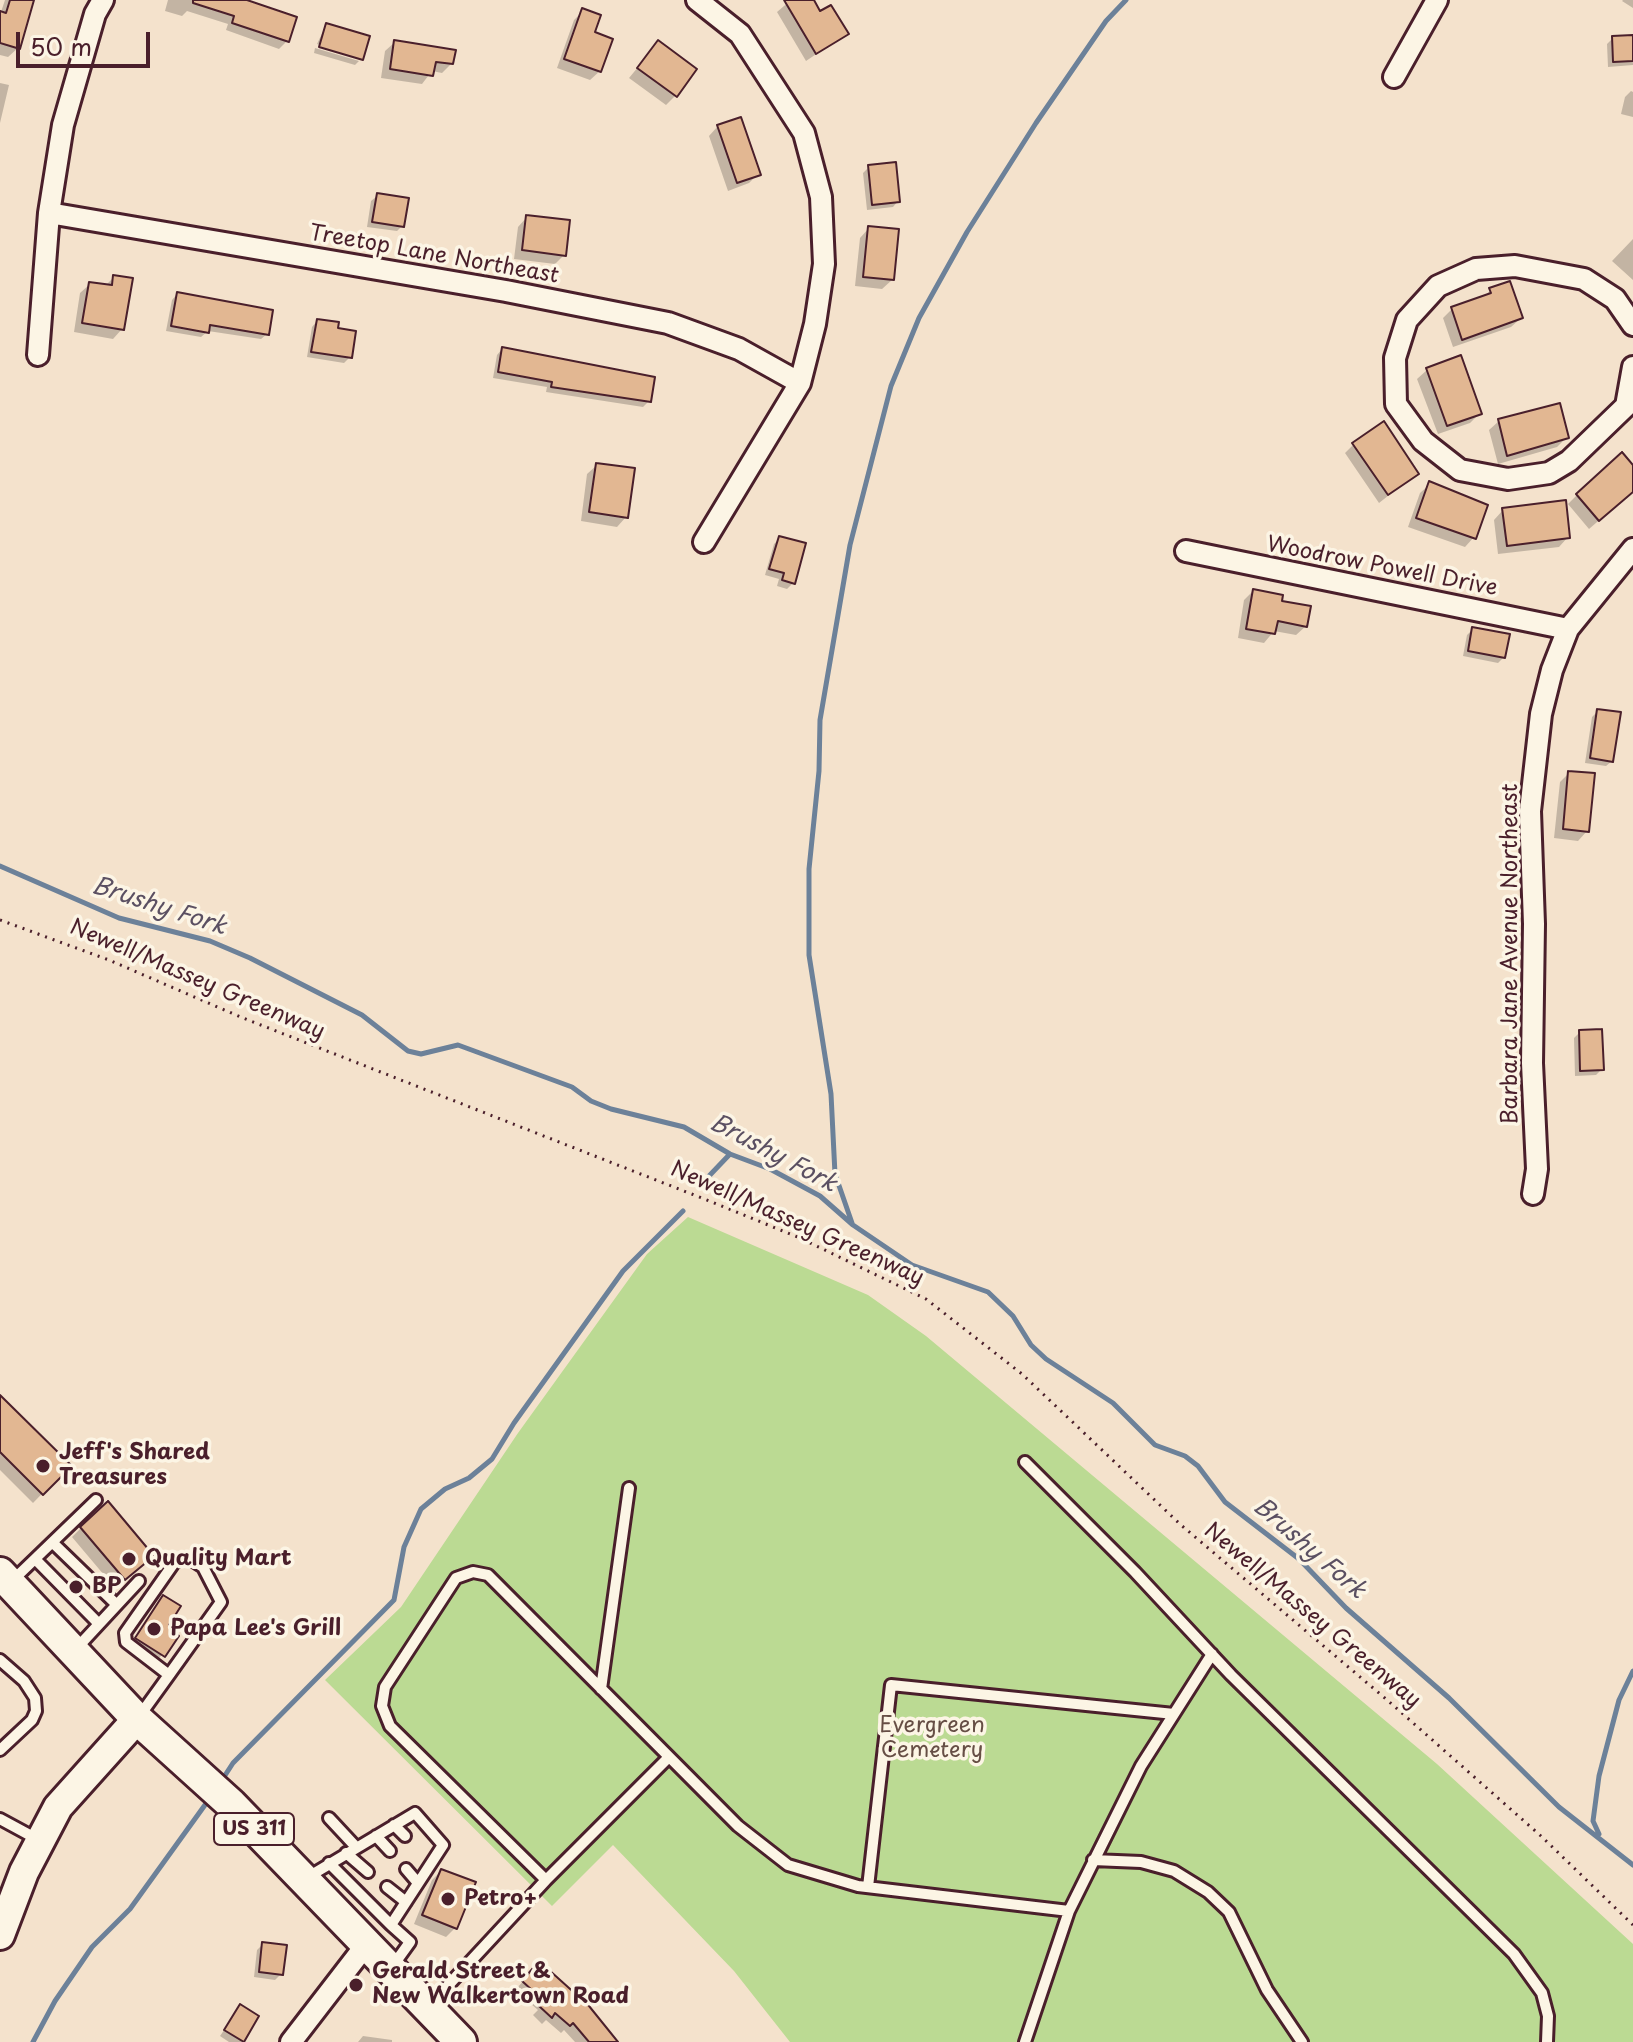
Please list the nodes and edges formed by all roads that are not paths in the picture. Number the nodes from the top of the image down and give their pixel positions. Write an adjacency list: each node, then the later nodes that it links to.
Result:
1 (103, 0): 5 (street)
2 (697, 0): 9 (street)
3 (1437, 0): 4 (street)
4 (1394, 77)
5 (49, 213): 7 (street); 9 (street, Treetop Lane Northeast)
6 (1633, 325): 10 (street)
7 (38, 355)
8 (1633, 367): 10 (street)
9 (800, 383): 11 (street)
10 (1629, 410)
11 (704, 542)
12 (1633, 549): 14 (street, Barbara Jane Avenue Northeast)
13 (1186, 551): 14 (street, Woodrow Powell Drive)
14 (1568, 629): 15 (street, Barbara Jane Avenue Northeast)
15 (1533, 1194)
16 (1025, 1462): 26 (lane)
17 (629, 1488): 29 (lane)
18 (96, 1500): 19 (lane)
19 (53, 1543): 20 (lane); 23 (lane)
20 (35, 1559): 21 (lane); 24 (lane)
21 (5, 1578): 25 (main road, US 311)
22 (139, 1581): 23 (lane)
23 (116, 1604): 24 (lane)
24 (99, 1624): 25 (lane)
25 (73, 1651): 31 (main road, US 311)
26 (1212, 1654): 30 (lane); 65 (lane)
27 (0, 1660): 32 (lane)
28 (169, 1675): 28 (lane); 31 (lane)
29 (601, 1689): 33 (lane); 49 (lane)
30 (1174, 1714): 44 (lane); 53 (lane)
31 (137, 1719): 39 (main road); 50 (main road, US 311)
32 (0, 1750)
33 (669, 1757): 49 (lane); 53 (lane)
34 (329, 1818): 40 (lane)
35 (0, 1819): 39 (lane)
36 (394, 1825): 37 (lane); 38 (lane); 46 (lane)
37 (376, 1836): 40 (lane); 41 (lane)
38 (405, 1836)
39 (39, 1841): 57 (main road)
40 (356, 1847): 42 (lane)
41 (390, 1851)
42 (346, 1853): 45 (lane); 48 (lane)
43 (422, 1853): 46 (lane)
44 (1093, 1860): 55 (lane); 64 (lane)
45 (329, 1863): 50 (lane); 56 (lane)
46 (432, 1863): 51 (lane)
47 (406, 1869): 51 (lane)
48 (368, 1872)
49 (546, 1880): 60 (lane)
50 (303, 1881): 58 (main road, US 311)
51 (418, 1883): 54 (lane)
52 (387, 1887): 54 (lane)
53 (868, 1887): 55 (lane)
54 (406, 1902): 56 (lane)
55 (1069, 1911): 63 (lane)
56 (391, 1925): 59 (lane)
57 (0, 1935)
58 (365, 1946): 59 (main road, US 311); 61 (street)
59 (389, 1970): 60 (main road, US 311)
60 (427, 2008): 62 (main road, US 311)
61 (291, 2042)
62 (461, 2042)
63 (1025, 2042)
64 (1302, 2042)
65 (1547, 2042)

